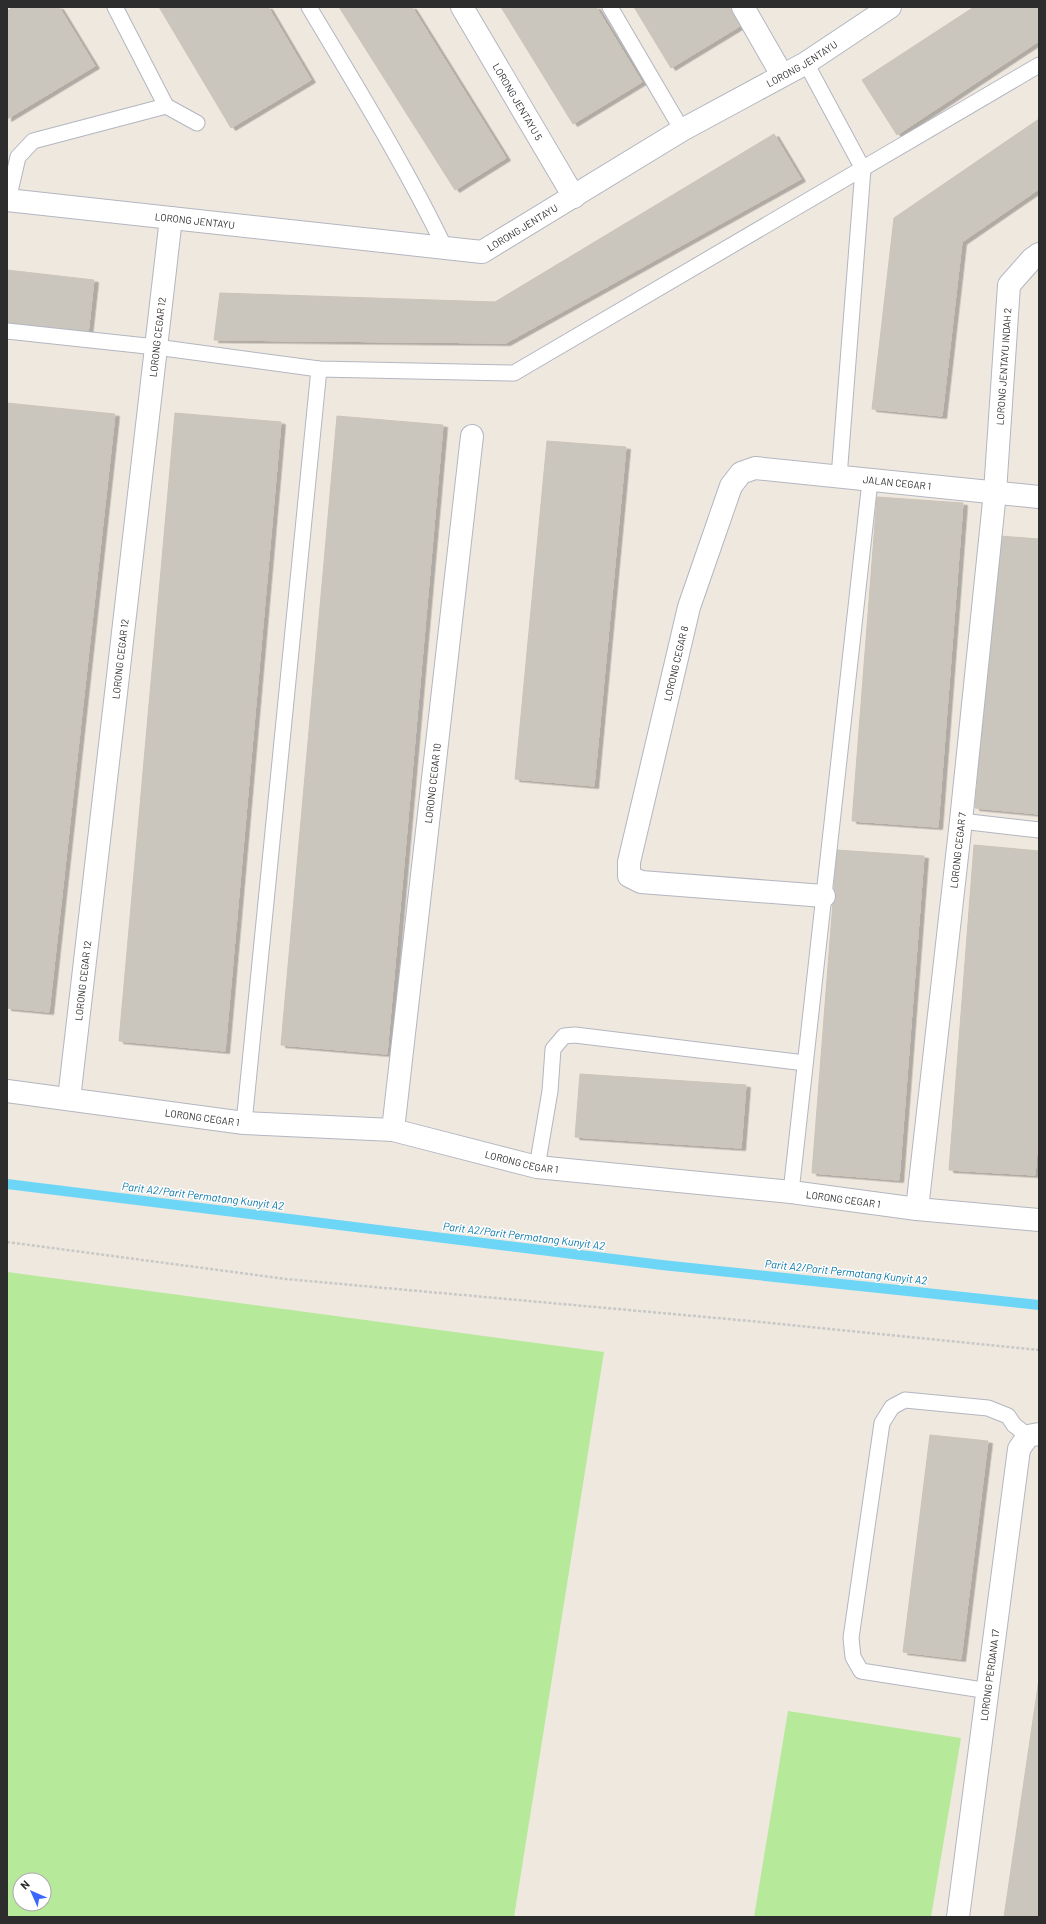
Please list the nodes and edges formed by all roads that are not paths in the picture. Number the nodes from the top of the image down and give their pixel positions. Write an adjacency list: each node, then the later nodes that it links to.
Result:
1 (115, 7): 10 (lane)
2 (309, 7): 17 (lane)
3 (462, 7): 14 (street, LORONG JENTAYU 5)
4 (610, 7): 12 (lane)
5 (743, 7): 9 (street)
6 (890, 7): 7 (street, LORONG JENTAYU)
7 (806, 63): 9 (street, LORONG JENTAYU); 13 (lane)
8 (1039, 65): 13 (lane)
9 (782, 75): 12 (street, LORONG JENTAYU)
10 (166, 106): 11 (lane); 15 (lane)
11 (197, 124)
12 (682, 130): 14 (street, LORONG JENTAYU)
13 (863, 168): 21 (lane); 24 (lane)
14 (574, 197): 17 (street, LORONG JENTAYU)
15 (7, 200): 16 (street, LORONG JENTAYU)
16 (171, 218): 17 (street, LORONG JENTAYU); 20 (street, LORONG CEGAR 12)
17 (445, 248)
18 (1039, 254): 26 (street, LORONG JENTAYU INDAH 2)
19 (7, 331): 20 (lane)
20 (156, 348): 21 (lane); 33 (street, LORONG CEGAR 12)
21 (318, 369): 34 (lane)
22 (472, 436): 35 (street, LORONG CEGAR 10)
23 (755, 468): 24 (street, JALAN CEGAR 1); 30 (street, LORONG CEGAR 8)
24 (839, 477): 25 (street, JALAN CEGAR 1)
25 (870, 481): 26 (street, JALAN CEGAR 1); 30 (lane)
26 (995, 492): 27 (street, JALAN CEGAR 1); 28 (street, LORONG CEGAR 7)
27 (1039, 497)
28 (961, 821): 29 (lane); 38 (street, LORONG CEGAR 7)
29 (1039, 830)
30 (824, 896): 31 (lane)
31 (805, 1063): 36 (lane); 37 (lane)
32 (7, 1091): 33 (street, LORONG CEGAR 1)
33 (69, 1100): 34 (street, LORONG CEGAR 1)
34 (244, 1123): 35 (street, LORONG CEGAR 1)
35 (393, 1130): 36 (street, LORONG CEGAR 1)
36 (537, 1167): 37 (street, LORONG CEGAR 1)
37 (791, 1192): 38 (street, LORONG CEGAR 1)
38 (917, 1209): 39 (street, LORONG CEGAR 1)
39 (1039, 1220)
40 (1034, 1435): 41 (street, LORONG PERDANA 17); 41 (lane)
41 (989, 1691): 42 (street, LORONG PERDANA 17)
42 (958, 1917)

